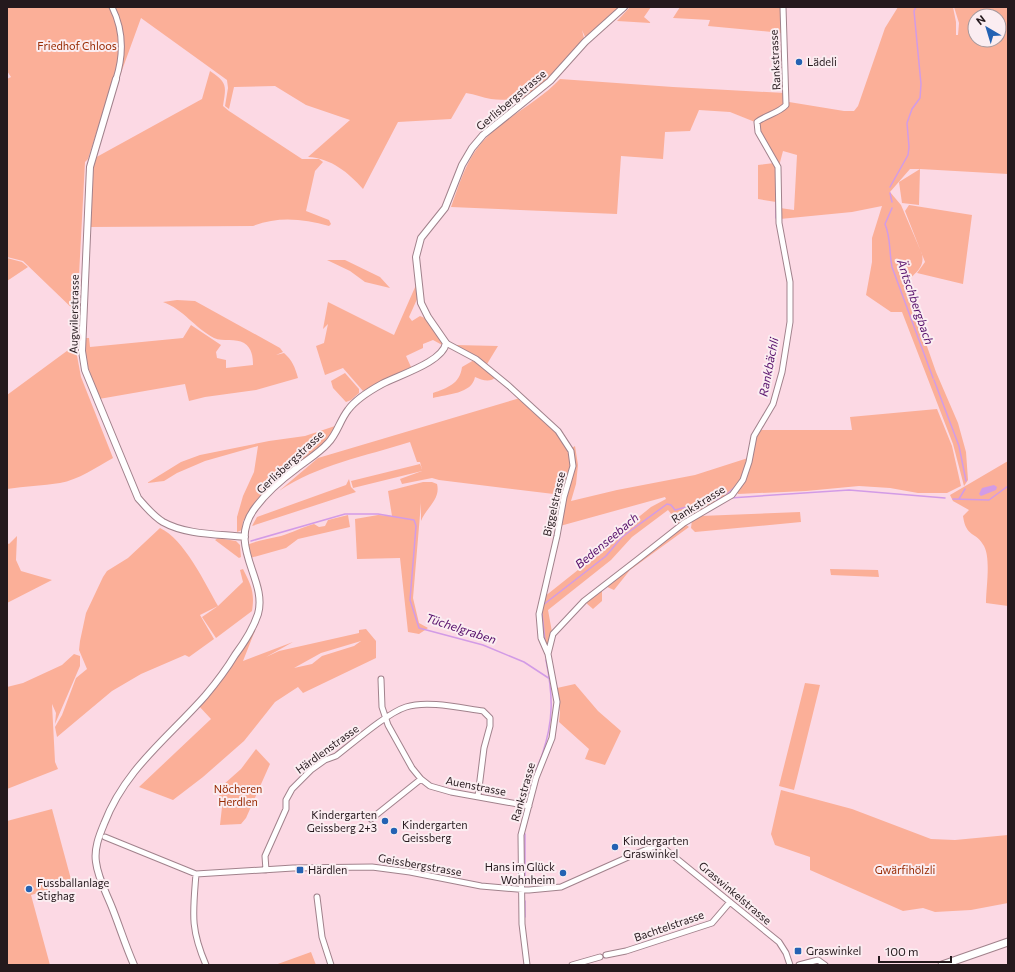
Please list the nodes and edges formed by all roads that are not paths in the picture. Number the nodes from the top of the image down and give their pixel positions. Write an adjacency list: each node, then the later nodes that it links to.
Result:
1 (112, 7): 4 (street, Augwilerstrasse)
2 (624, 7): 5 (street, Gerlisbergstrasse)
3 (783, 7): 7 (street, Rankstrasse)
4 (116, 79): 6 (street, Augwilerstrasse)
5 (446, 343): 6 (street, Gerlisbergstrasse); 7 (street, Biggelstrasse)
6 (245, 537): 21 (street, Gerlisbergstrasse)
7 (548, 654): 12 (street, Rankstrasse)
8 (380, 680): 9 (street, Auenstrasse)
9 (386, 718): 10 (street, Auenstrasse); 11 (street, Härdlenstrasse); 15 (street, Härdlenstrasse)
10 (421, 780): 11 (street, Auenstrasse); 13 (street)
11 (478, 796): 12 (street, Auenstrasse)
12 (529, 806): 17 (street, Rankstrasse)
13 (371, 819)
14 (105, 837): 16 (street)
15 (266, 870): 16 (street); 17 (street, Geissbergstrasse)
16 (196, 874): 22 (street)
17 (522, 889): 19 (street, Graswinkelstrasse); 24 (street, Rankstrasse)
18 (317, 897): 23 (street)
19 (730, 902): 25 (street, Bachtelstrasse); 26 (street, Graswinkelstrasse)
20 (1008, 942): 29 (main road)
21 (134, 965)
22 (206, 965)
23 (331, 965)
24 (527, 965)
25 (572, 965)
26 (790, 965)
27 (800, 965): 28 (street)
28 (825, 965)
29 (942, 965)

